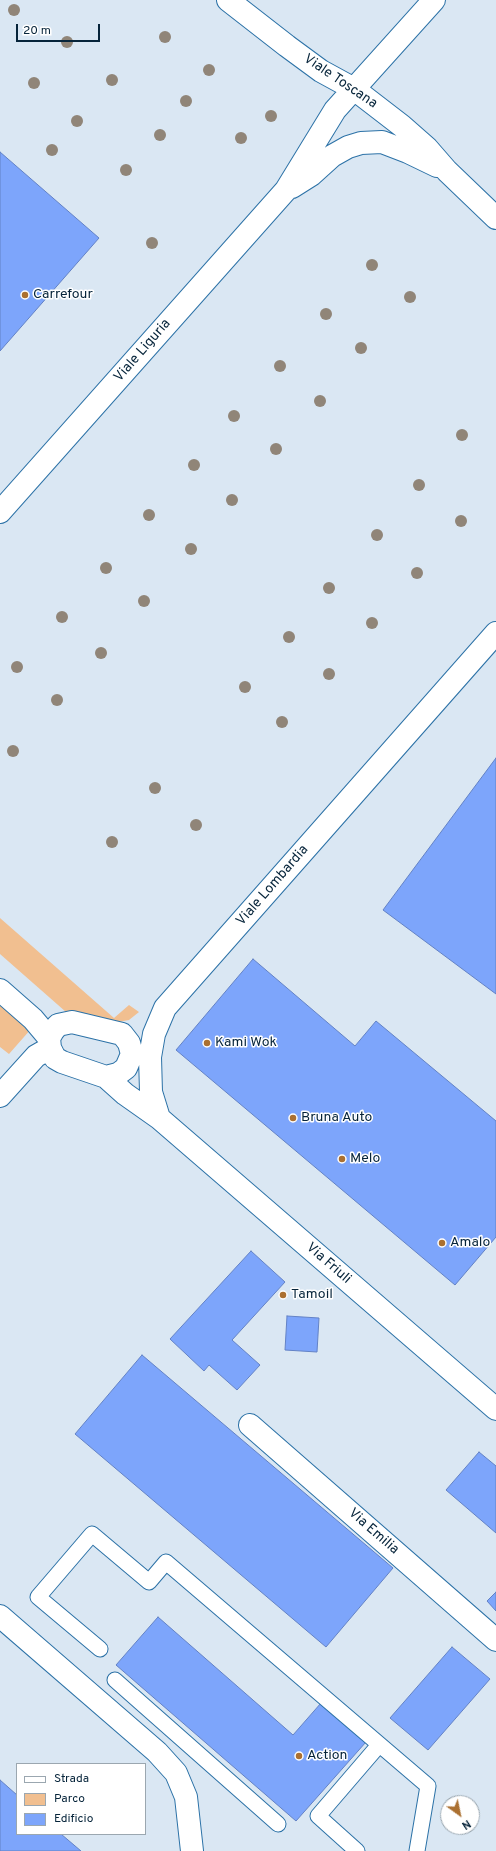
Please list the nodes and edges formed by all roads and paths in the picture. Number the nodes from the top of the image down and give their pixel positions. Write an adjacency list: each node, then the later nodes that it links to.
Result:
1 (228, 0): 3 (street, Viale Toscana)
2 (434, 0): 3 (street)
3 (354, 89): 4 (street, Viale Toscana); 5 (street)
4 (447, 171): 5 (street); 6 (street)
5 (286, 190): 7 (street, Viale Liguria)
6 (496, 218)
7 (0, 512)
8 (496, 632): 10 (street, Viale Lombardia)
9 (0, 990): 11 (street)
10 (154, 1034): 12 (street); 15 (street, Viale Lombardia)
11 (49, 1043): 12 (street); 13 (street); 14 (street)
12 (129, 1061): 13 (street); 15 (street)
13 (106, 1077): 15 (street)
14 (0, 1096)
15 (159, 1118): 16 (street, Via Friuli)
16 (492, 1398)
17 (250, 1425): 19 (street, Via Emilia)
18 (0, 1616): 24 (street)
19 (496, 1640)
20 (100, 1649): 22 (lane)
21 (115, 1680): 23 (lane)
22 (379, 1745): 25 (lane); 26 (lane)
23 (278, 1824)
24 (192, 1851)
25 (357, 1851)
26 (417, 1851)

